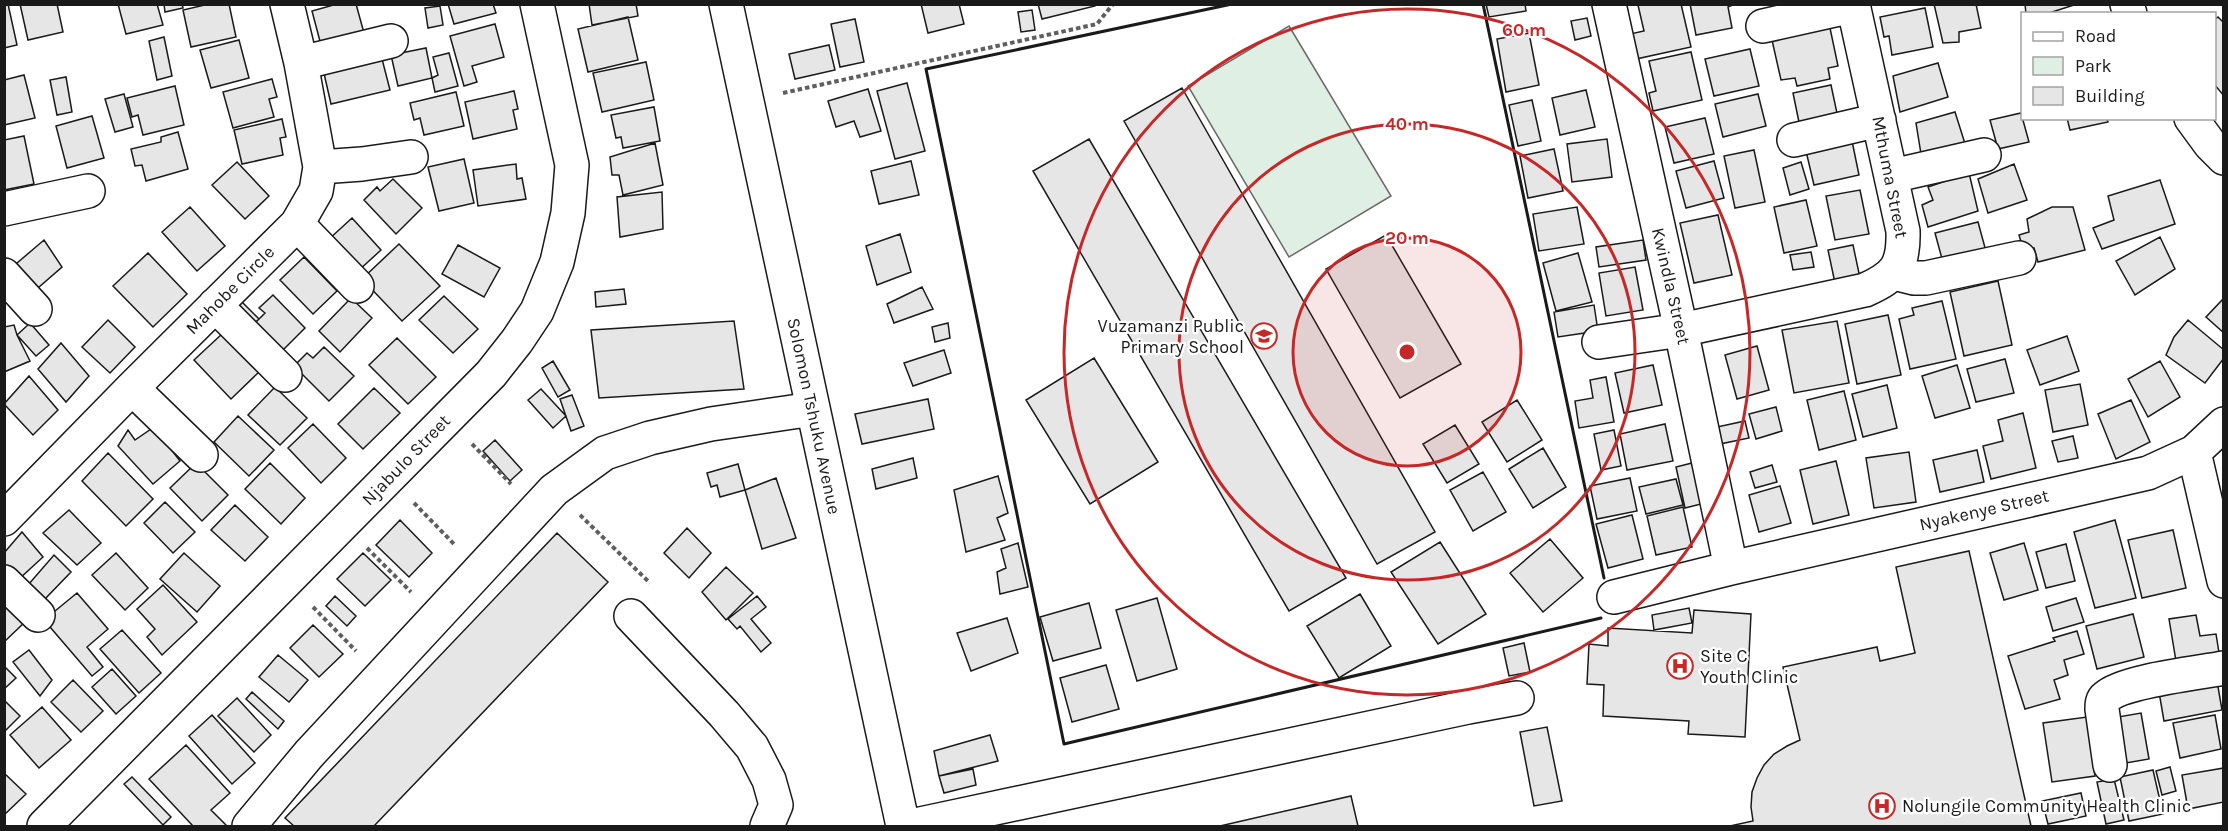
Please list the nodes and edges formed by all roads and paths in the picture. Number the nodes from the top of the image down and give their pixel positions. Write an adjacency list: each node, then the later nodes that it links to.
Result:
1 (287, 4): 9 (street, Mahobe Circle)
2 (537, 4): 33 (street, Njabulo Street)
3 (726, 4): 10 (street, Solomon Tshuku Avenue)
4 (1113, 4): 10 (path)
5 (1609, 4): 28 (street, Kwindla Street)
6 (1853, 5): 7 (street); 11 (street, Mthuma Street)
7 (1763, 26)
8 (391, 42): 9 (street)
9 (301, 63): 17 (street, Mahobe Circle)
10 (746, 99): 32 (street, Solomon Tshuku Avenue)
11 (1879, 120): 13 (street); 18 (street, Mthuma Street)
12 (2192, 120): 16 (street)
13 (1794, 140)
14 (1984, 155): 18 (street)
15 (411, 157): 17 (street)
16 (2223, 158)
17 (320, 166): 21 (street, Mahobe Circle)
18 (1892, 176): 23 (street, Mthuma Street)
19 (88, 190): 20 (street)
20 (4, 209)
21 (297, 224): 25 (street); 26 (street, Mahobe Circle)
22 (2019, 258): 23 (street)
23 (1894, 273): 28 (street)
24 (4, 275): 27 (street)
25 (357, 286)
26 (215, 305): 30 (street); 31 (street, Mahobe Circle)
27 (35, 309)
28 (1681, 330): 29 (street); 41 (street, Kwindla Street)
29 (1599, 342)
30 (285, 375)
31 (132, 388): 36 (street); 39 (street, Mahobe Circle)
32 (813, 409): 38 (street); 57 (street, Solomon Tshuku Avenue)
33 (446, 418): 37 (street, Njabulo Street); 38 (path)
34 (2223, 424): 35 (street, Nyakenye Street)
35 (2194, 453): 41 (street, Nyakenye Street); 43 (street)
36 (201, 455)
37 (389, 477): 40 (street, Njabulo Street); 42 (path)
38 (544, 499): 42 (street); 48 (path)
39 (4, 519)
40 (344, 525): 44 (street, Njabulo Street); 49 (path)
41 (1731, 568): 46 (street, Nyakenye Street)
42 (479, 569): 49 (street)
43 (2223, 580)
44 (288, 581): 51 (path); 54 (street, Njabulo Street)
45 (4, 582): 47 (street)
46 (1614, 597)
47 (38, 615)
48 (631, 616): 56 (street)
49 (437, 618): 51 (street)
50 (2223, 668): 53 (street)
51 (382, 677): 55 (street)
52 (1517, 698): 58 (street)
53 (2110, 765)
54 (44, 826)
55 (249, 826)
56 (767, 826)
57 (903, 826)
58 (911, 826)

